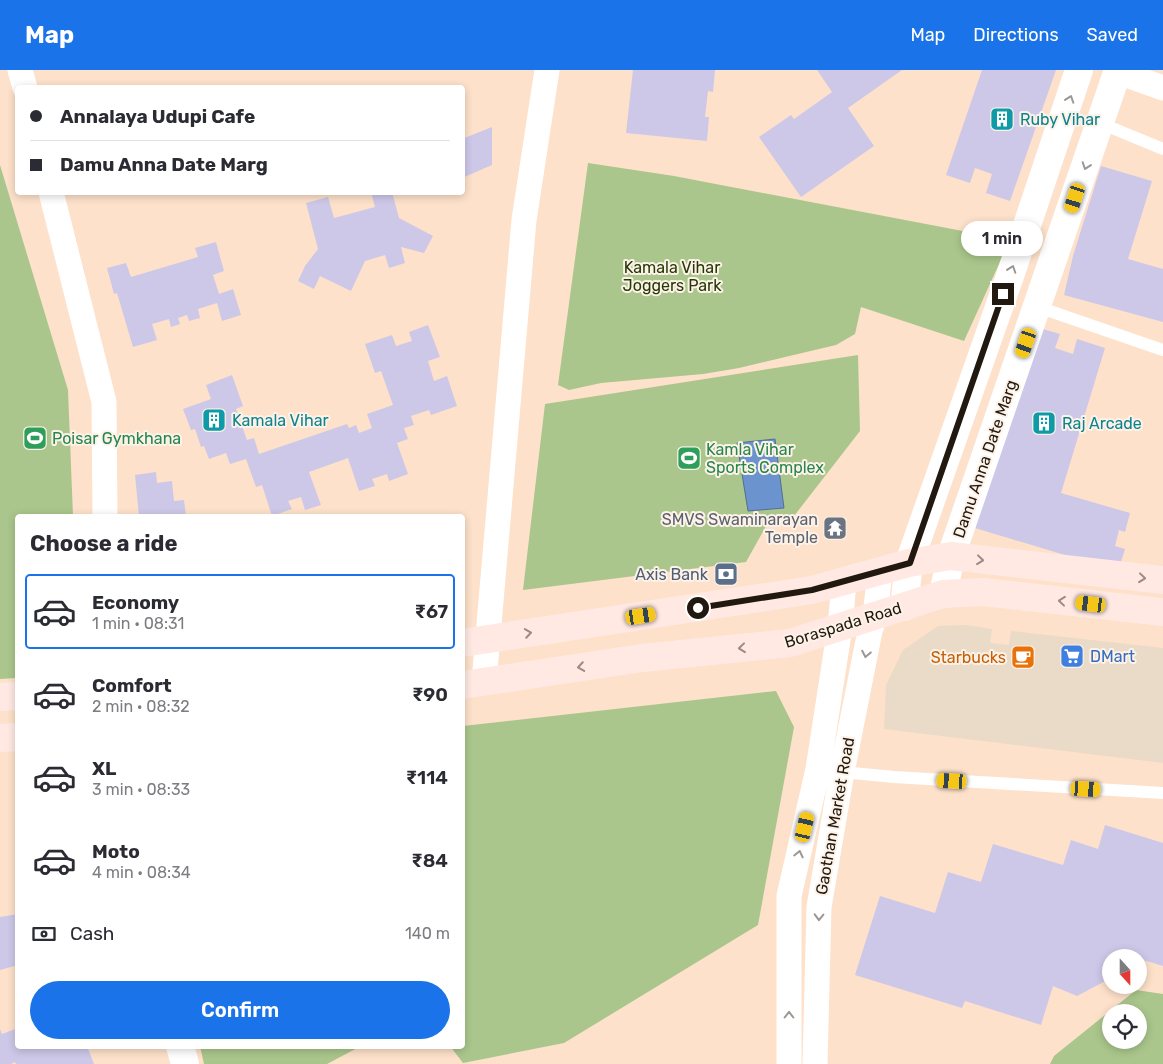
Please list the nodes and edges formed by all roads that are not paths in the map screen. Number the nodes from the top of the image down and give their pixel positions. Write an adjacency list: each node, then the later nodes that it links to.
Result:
1 (20, 70): 5 (street)
2 (547, 70): 25 (street)
3 (1079, 70): 10 (street, one-way to 3)
4 (1118, 71): 6 (street); 7 (street, Damu Anna Date Marg)
5 (23, 85)
6 (1163, 88)
7 (1100, 123): 8 (lane); 11 (street, Damu Anna Date Marg, one-way to 11)
8 (1163, 149)
9 (52, 195): 14 (street)
10 (1027, 226): 11 (street); 16 (street, one-way to 10)
11 (1062, 236): 12 (street, Damu Anna Date Marg)
12 (1038, 307): 13 (lane); 15 (street, Damu Anna Date Marg)
13 (1163, 350)
14 (105, 514)
15 (951, 556): 16 (main road); 18 (main road, one-way to 18); 20 (street, Damu Anna Date Marg)
16 (910, 563): 17 (main road); 21 (street)
17 (880, 572): 19 (main road); 23 (street, Gaothan Market Road)
18 (1163, 580)
19 (844, 582): 24 (street, Gaothan Market Road); 25 (main road, one-way to 19)
20 (943, 594): 21 (main road, Boraspada Road); 22 (main road, Boraspada Road, one-way to 20)
21 (904, 606): 23 (main road, Boraspada Road)
22 (1163, 612)
23 (875, 616): 24 (main road, Boraspada Road); 31 (street, Gaothan Market Road, one-way to 31)
24 (840, 627): 26 (main road, Boraspada Road, one-way to 26); 32 (street, Gaothan Market Road)
25 (476, 641): 26 (street)
26 (473, 684)
27 (15, 696): 28 (main road)
28 (0, 697)
29 (15, 737): 30 (main road)
30 (0, 738)
31 (840, 784): 32 (street); 33 (lane); 34 (street, Gaothan Market Road, one-way to 34)
32 (813, 792): 35 (street, Gaothan Market Road, one-way to 32)
33 (1163, 793)
34 (817, 989): 35 (street); 39 (street, Gaothan Market Road)
35 (789, 990): 38 (street, Gaothan Market Road, one-way to 35)
36 (181, 1049): 37 (street)
37 (185, 1064)
38 (789, 1064)
39 (815, 1064)

